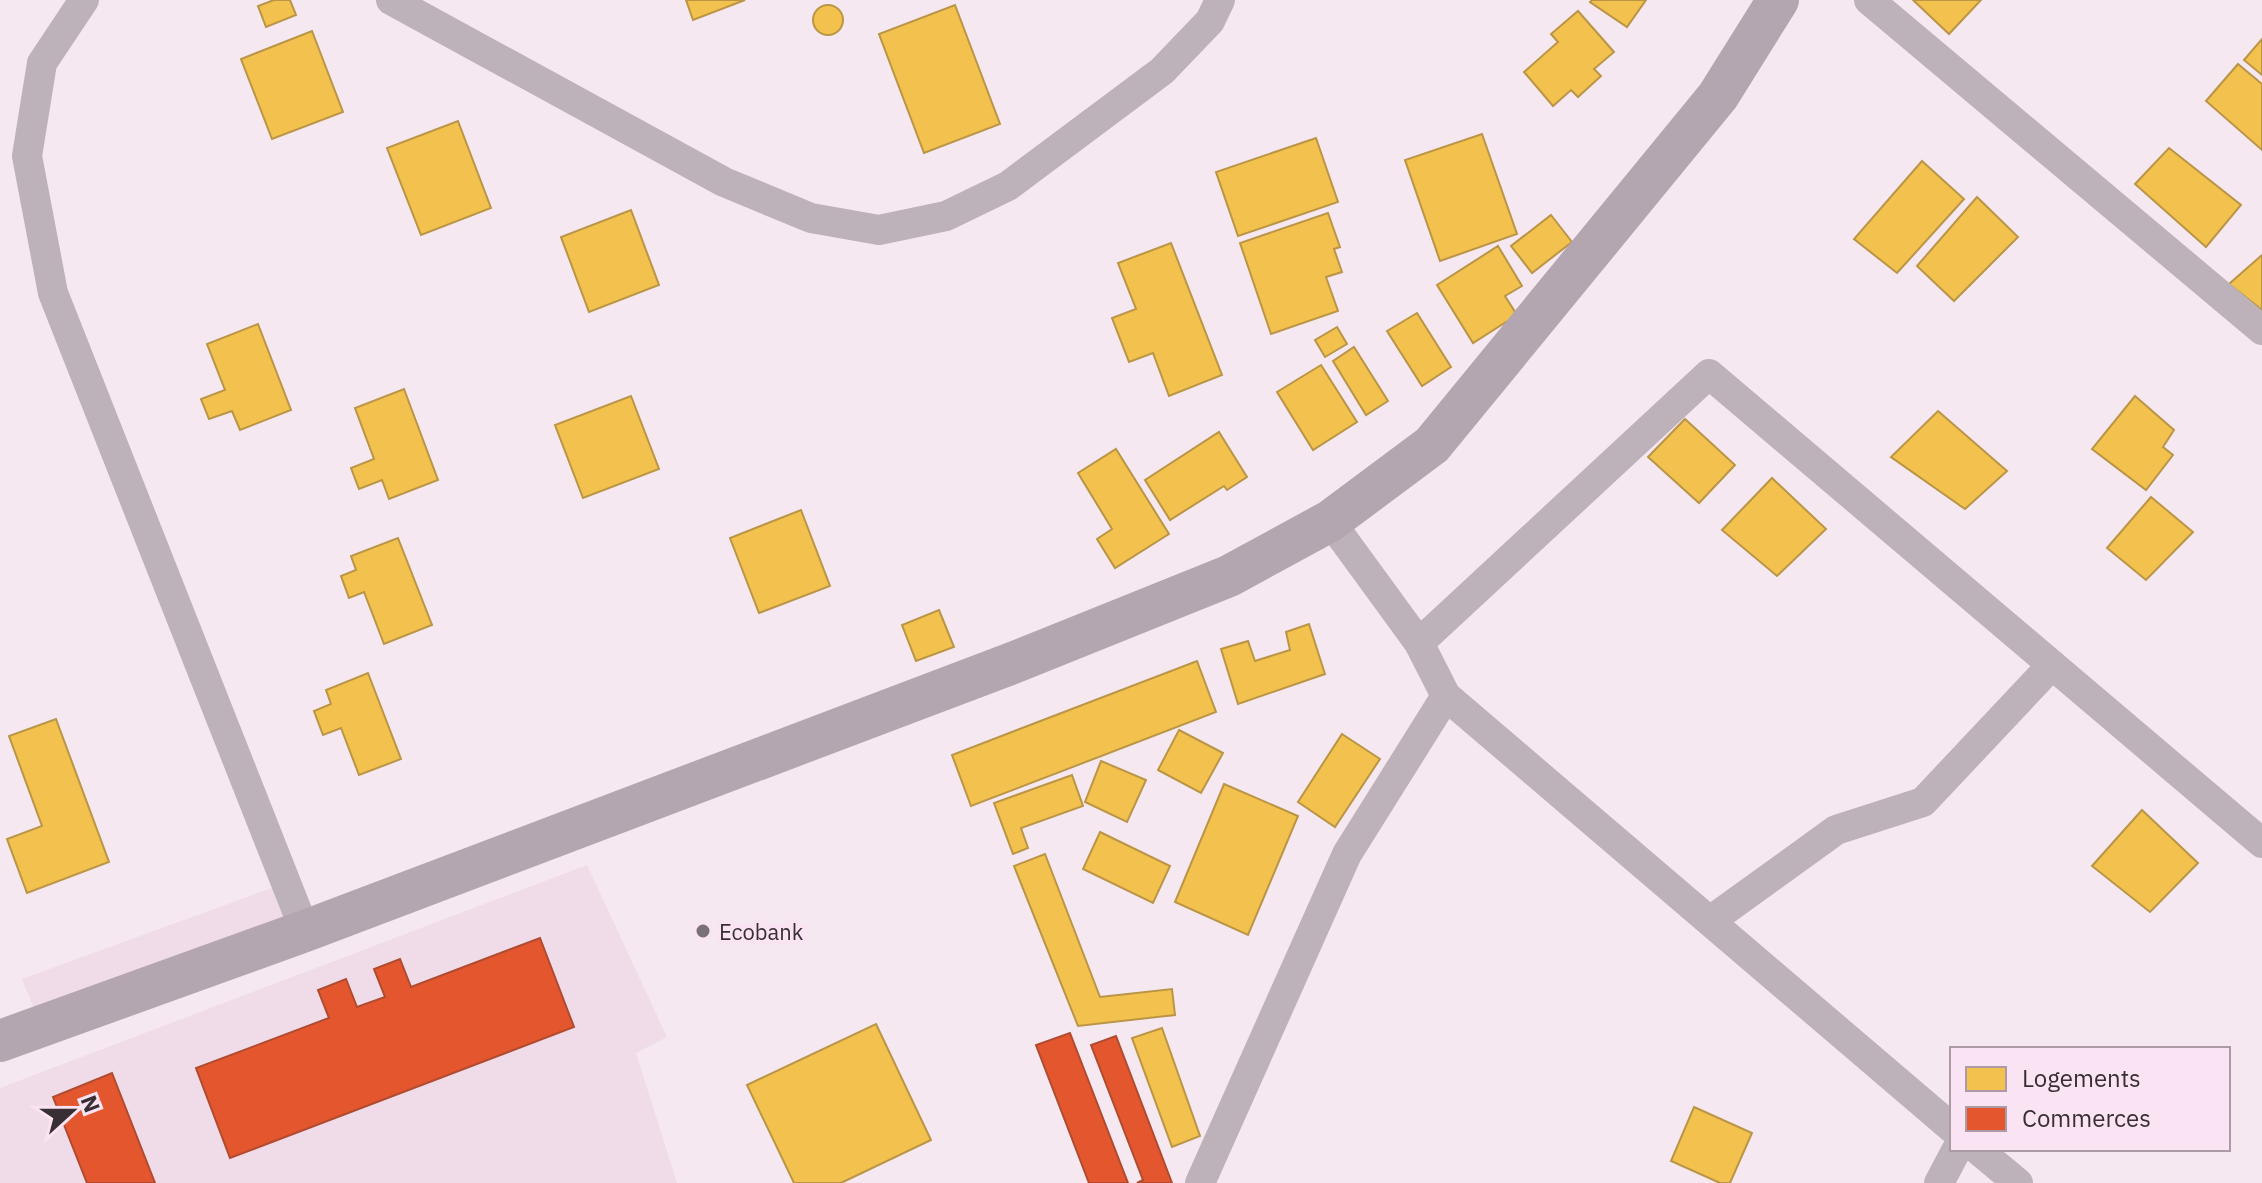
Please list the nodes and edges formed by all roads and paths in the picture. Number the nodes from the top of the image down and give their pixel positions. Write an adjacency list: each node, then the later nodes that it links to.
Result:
1 (84, 0): 13 (street)
2 (391, 0): 3 (street)
3 (1220, 0)
4 (1778, 0): 7 (main road)
5 (1869, 0): 6 (street)
6 (2262, 330)
7 (1330, 521): 8 (street); 13 (main road)
8 (1419, 643): 9 (street); 10 (street)
9 (2052, 665): 11 (street); 12 (street)
10 (1446, 696): 12 (street); 18 (street)
11 (2262, 843)
12 (1710, 921): 15 (street)
13 (305, 931): 14 (main road)
14 (0, 1041)
15 (1950, 1126)
16 (1956, 1151): 19 (street)
17 (1979, 1151): 20 (street)
18 (1200, 1183)
19 (1939, 1183)
20 (2018, 1183)

